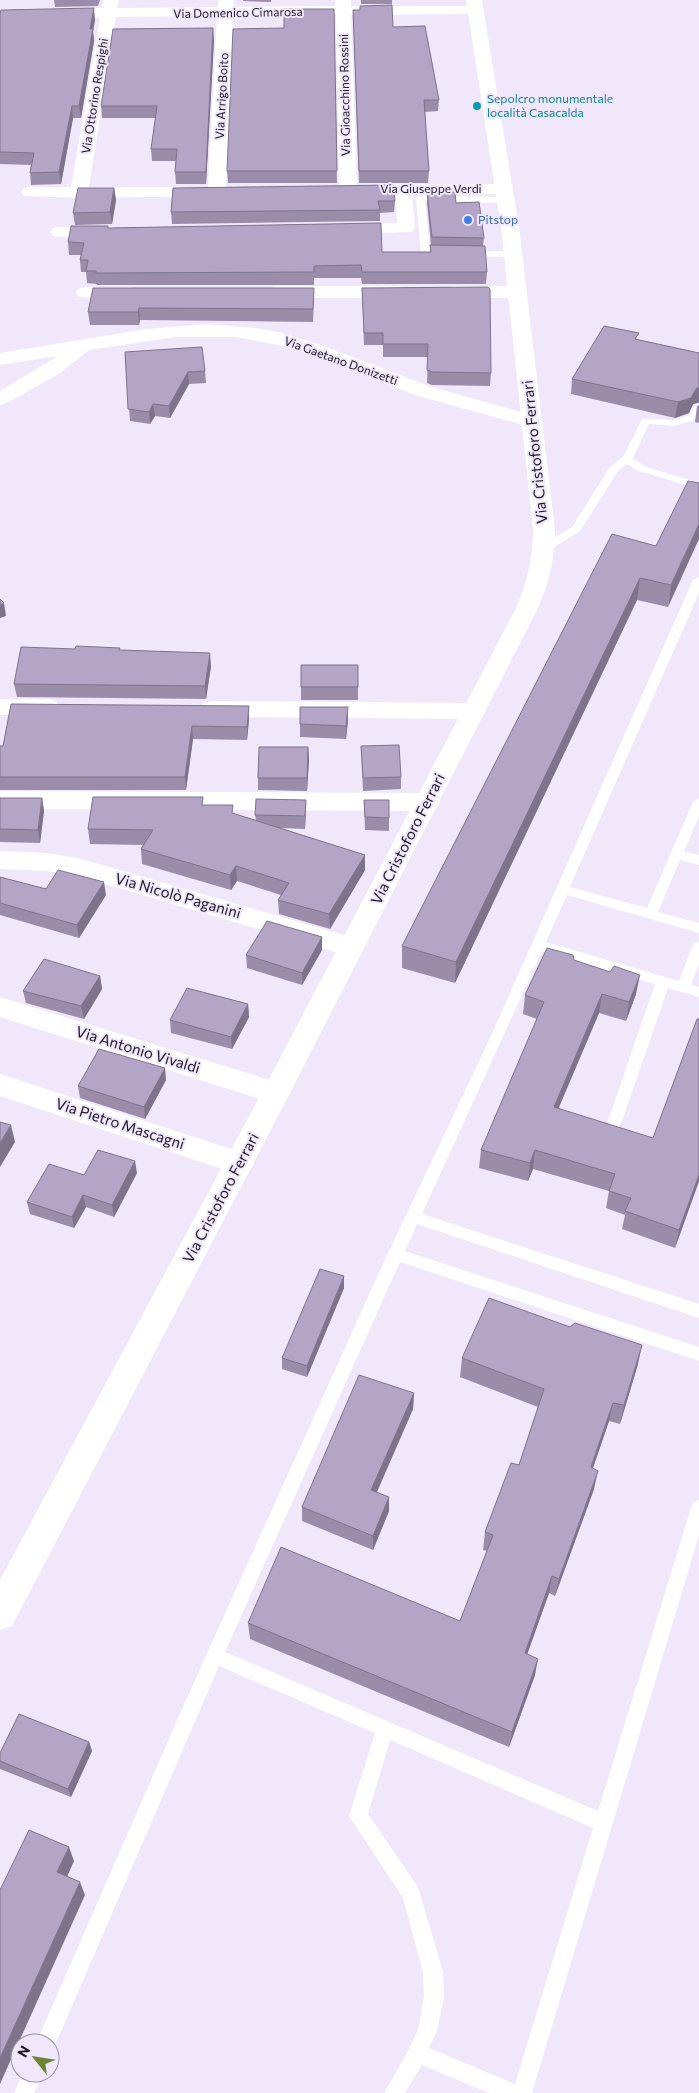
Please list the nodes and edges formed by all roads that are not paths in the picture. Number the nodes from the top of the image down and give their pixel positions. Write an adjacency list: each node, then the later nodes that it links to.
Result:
1 (475, 5): 2 (street, Via Domenico Cimarosa); 13 (street, Via Cristoforo Ferrari)
2 (343, 6): 4 (street, Via Domenico Cimarosa); 7 (street, Via Gioacchino Rossini)
3 (109, 7): 4 (street, Via Domenico Cimarosa); 5 (street, Via Domenico Cimarosa); 12 (street, Via Ottorino Respighi)
4 (226, 7): 10 (street, Via Arrigo Boito)
5 (0, 14)
6 (329, 190): 7 (street, Via Giuseppe Verdi)
7 (348, 190): 8 (street, Via Giuseppe Verdi)
8 (403, 190): 13 (street, Via Giuseppe Verdi); 14 (street)
9 (30, 192): 12 (street)
10 (216, 192): 11 (street); 12 (street)
11 (235, 192)
12 (79, 193)
13 (504, 194): 17 (street, Via Cristoforo Ferrari); 17 (lane)
14 (327, 229)
15 (129, 231): 16 (street)
16 (59, 232)
17 (512, 254): 20 (street, Via Cristoforo Ferrari)
18 (144, 292): 21 (street)
19 (262, 292): 20 (street)
20 (518, 292): 26 (street, Via Cristoforo Ferrari)
21 (85, 293)
22 (83, 347): 23 (street, Via Gaetano Donizetti); 24 (street); 26 (street, Via Gaetano Donizetti)
23 (0, 359)
24 (0, 399)
25 (699, 407): 27 (lane)
26 (531, 421): 29 (street, Via Cristoforo Ferrari)
27 (627, 459): 28 (lane); 29 (lane)
28 (699, 486)
29 (544, 549): 34 (street, Via Cristoforo Ferrari)
30 (699, 580): 41 (lane)
31 (0, 707): 32 (street)
32 (69, 708)
33 (188, 708): 34 (street)
34 (474, 711): 36 (street, Via Cristoforo Ferrari)
35 (0, 800): 36 (street)
36 (428, 802): 45 (street, Via Cristoforo Ferrari)
37 (699, 802): 38 (lane)
38 (678, 855): 40 (lane); 42 (lane)
39 (0, 860): 45 (street, Via Nicolò Paganini)
40 (699, 860)
41 (562, 889): 42 (lane); 44 (lane)
42 (651, 913): 43 (lane)
43 (699, 928)
44 (538, 945): 47 (lane); 55 (lane)
45 (352, 947): 52 (street, Via Cristoforo Ferrari)
46 (699, 947): 48 (lane)
47 (663, 982): 48 (lane); 53 (lane)
48 (683, 988): 49 (lane)
49 (699, 992)
50 (0, 1008): 52 (street, Via Antonio Vivaldi)
51 (0, 1086): 54 (street, Via Pietro Mascagni)
52 (276, 1093): 54 (street, Via Cristoforo Ferrari)
53 (615, 1121)
54 (240, 1163): 60 (street, Via Cristoforo Ferrari)
55 (413, 1217): 56 (lane); 57 (lane)
56 (396, 1254): 58 (lane); 61 (lane)
57 (699, 1311)
58 (699, 1354)
59 (699, 1508): 63 (lane)
60 (0, 1614)
61 (215, 1656): 62 (lane); 64 (lane)
62 (385, 1729): 63 (lane); 65 (lane)
63 (604, 1823): 68 (lane)
64 (50, 2033)
65 (417, 2053): 66 (lane); 67 (lane)
66 (394, 2093)
67 (513, 2093)
68 (522, 2093)

